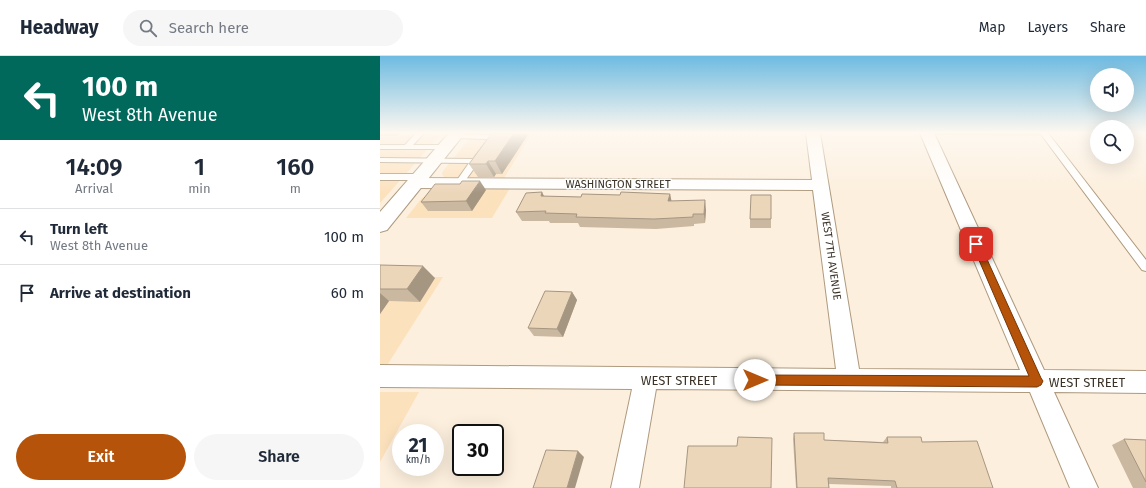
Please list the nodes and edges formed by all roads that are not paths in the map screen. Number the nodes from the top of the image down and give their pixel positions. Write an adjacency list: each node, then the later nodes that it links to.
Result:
1 (414, 153): 8 (lane)
2 (440, 153): 11 (main road)
3 (458, 153): 9 (lane)
4 (481, 153): 9 (lane)
5 (816, 153): 14 (street, WEST 7TH AVENUE)
6 (936, 153): 20 (street)
7 (1059, 153): 16 (lane)
8 (380, 160)
9 (475, 161): 13 (lane)
10 (380, 177): 11 (lane)
11 (417, 180): 12 (lane); 13 (street, WASHINGTON STREET); 15 (main road)
12 (380, 183)
13 (459, 183): 14 (street, WASHINGTON STREET)
14 (820, 186): 19 (street, WEST 7TH AVENUE)
15 (383, 218)
16 (1146, 267)
17 (380, 376): 18 (street, WEST STREET)
18 (646, 380): 19 (street, WEST STREET); 22 (street)
19 (849, 380): 20 (street, WEST STREET)
20 (1037, 381): 21 (street, WEST STREET); 23 (street)
21 (1146, 382)
22 (625, 488)
23 (1084, 488)

